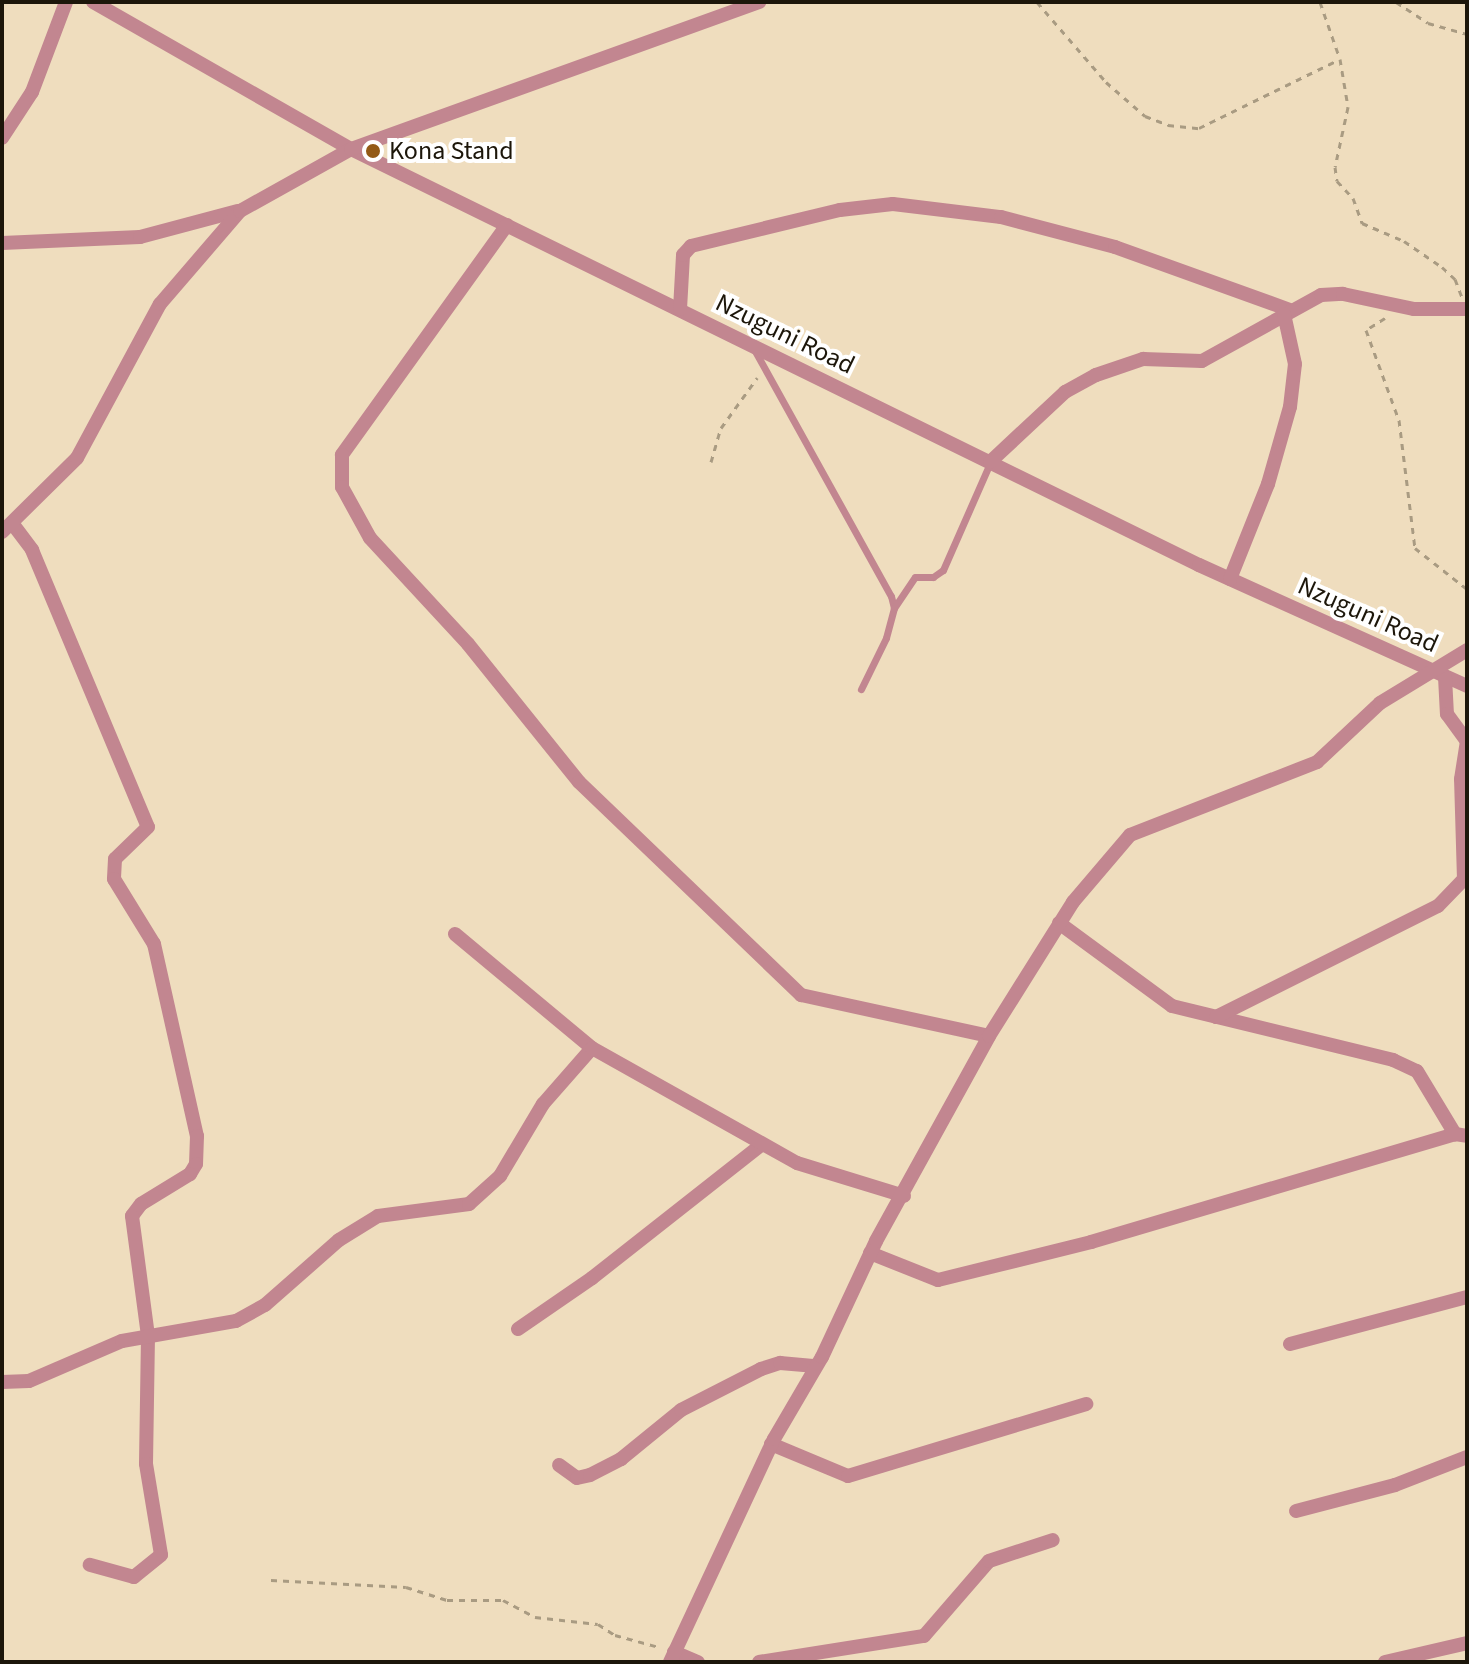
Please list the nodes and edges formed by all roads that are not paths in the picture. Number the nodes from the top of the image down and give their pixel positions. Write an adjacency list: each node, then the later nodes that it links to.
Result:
1 (66, 2): 4 (street)
2 (93, 2): 5 (street, Nzuguni Road)
3 (748, 4): 5 (street)
4 (2, 138)
5 (351, 149): 6 (street); 7 (street, Nzuguni Road)
6 (240, 211): 8 (street); 14 (street)
7 (507, 225): 9 (street, Nzuguni Road); 25 (street)
8 (2, 243)
9 (680, 309): 11 (street); 12 (street, Nzuguni Road)
10 (1467, 309): 11 (street)
11 (1287, 312): 13 (street); 15 (street)
12 (753, 345): 13 (street, Nzuguni Road); 16 (lane)
13 (990, 462): 15 (street, Nzuguni Road); 16 (lane)
14 (7, 528): 33 (street)
15 (1230, 579): 18 (street, Nzuguni Road)
16 (894, 608): 20 (lane)
17 (1467, 650): 18 (street)
18 (1438, 674): 19 (street, Nzuguni Road); 21 (street); 22 (street)
19 (1467, 686)
20 (861, 689)
21 (1467, 742): 24 (street)
22 (1059, 923): 24 (street); 25 (street)
23 (455, 934): 26 (street)
24 (1216, 1017): 27 (street)
25 (989, 1036): 29 (street)
26 (592, 1048): 28 (street); 33 (street)
27 (1461, 1135): 30 (street)
28 (762, 1144): 29 (street); 32 (street)
29 (904, 1196): 30 (street)
30 (870, 1253): 35 (street)
31 (1467, 1297): 34 (street)
32 (518, 1329)
33 (148, 1336): 36 (street); 43 (street)
34 (1290, 1344)
35 (816, 1366): 38 (street); 40 (street)
36 (2, 1382)
37 (1086, 1404): 38 (street)
38 (771, 1444): 45 (street)
39 (1467, 1457): 41 (street)
40 (559, 1465)
41 (1296, 1511)
42 (1053, 1540): 47 (street)
43 (90, 1565)
44 (1467, 1643): 48 (street)
45 (672, 1657): 46 (street)
46 (698, 1662)
47 (759, 1662)
48 (1385, 1662)

